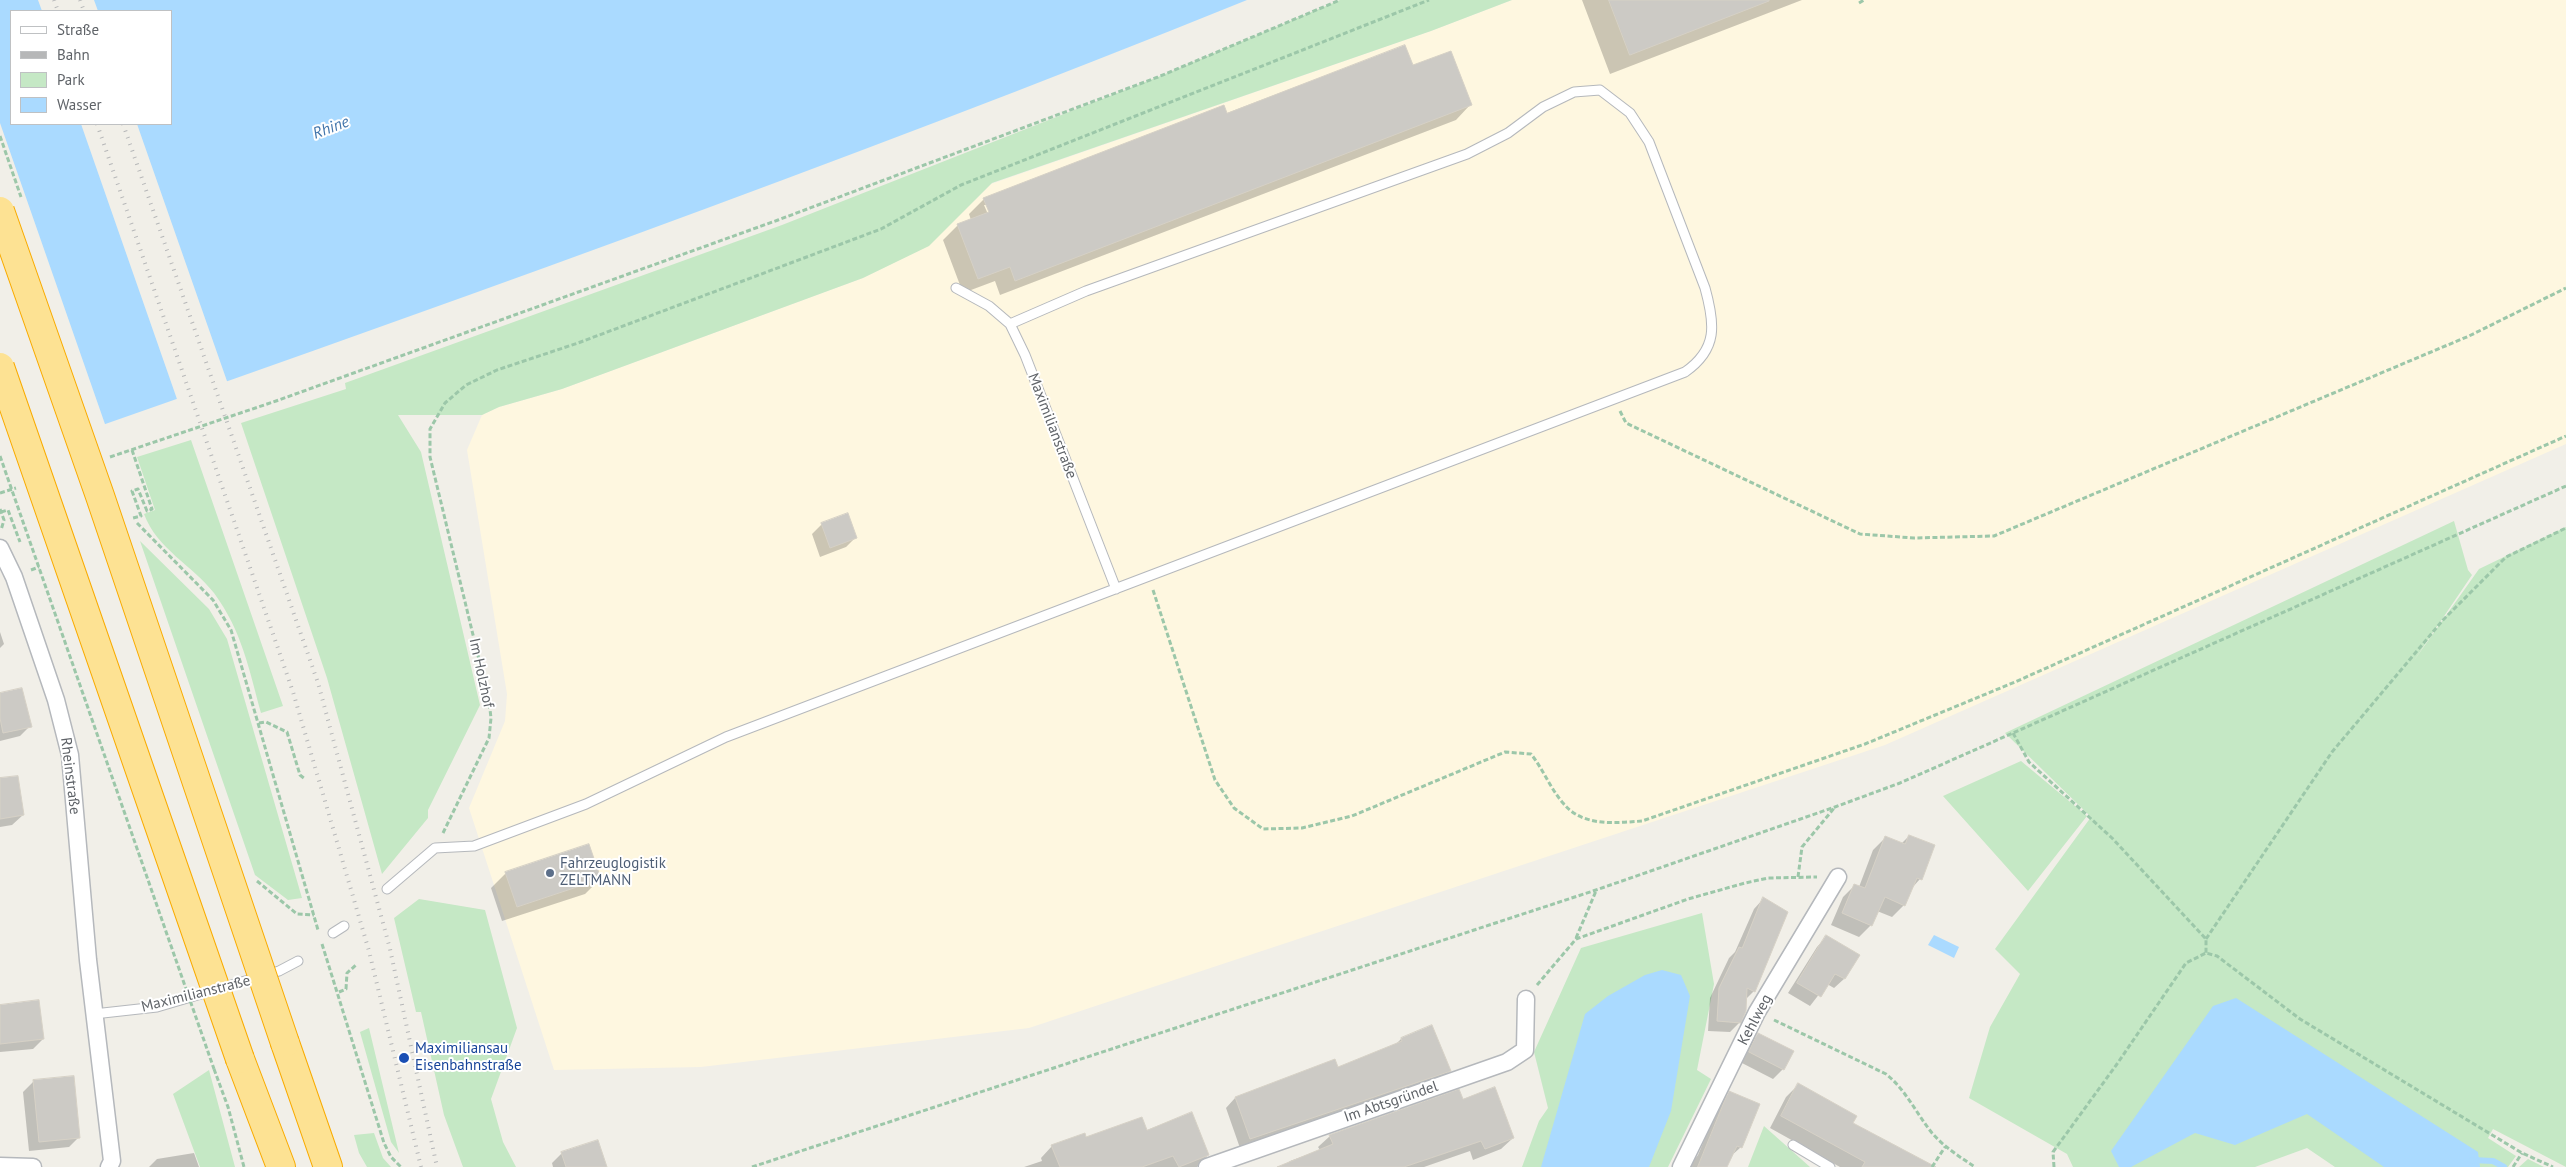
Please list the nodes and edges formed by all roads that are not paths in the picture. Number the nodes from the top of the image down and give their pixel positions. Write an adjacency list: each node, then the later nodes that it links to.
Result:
1 (0, 211): 19 (highway, bridge)
2 (956, 288): 3 (lane, Maximilianstraße)
3 (1010, 324): 6 (lane, Maximilianstraße); 6 (lane)
4 (0, 367): 18 (highway, bridge)
5 (0, 548): 13 (street, Rheinstraße)
6 (1116, 589): 8 (lane)
7 (1838, 877): 21 (street, Kehlweg)
8 (387, 889)
9 (344, 926): 10 (lane)
10 (333, 933)
11 (298, 961): 13 (lane, Maximilianstraße)
12 (1526, 999): 20 (street, Im Abtsgründel)
13 (94, 1014): 17 (street)
14 (1793, 1146): 22 (lane)
15 (0, 1166): 16 (street)
16 (33, 1167)
17 (109, 1167)
18 (282, 1167)
19 (328, 1167)
20 (1207, 1167)
21 (1681, 1167)
22 (1830, 1167)

